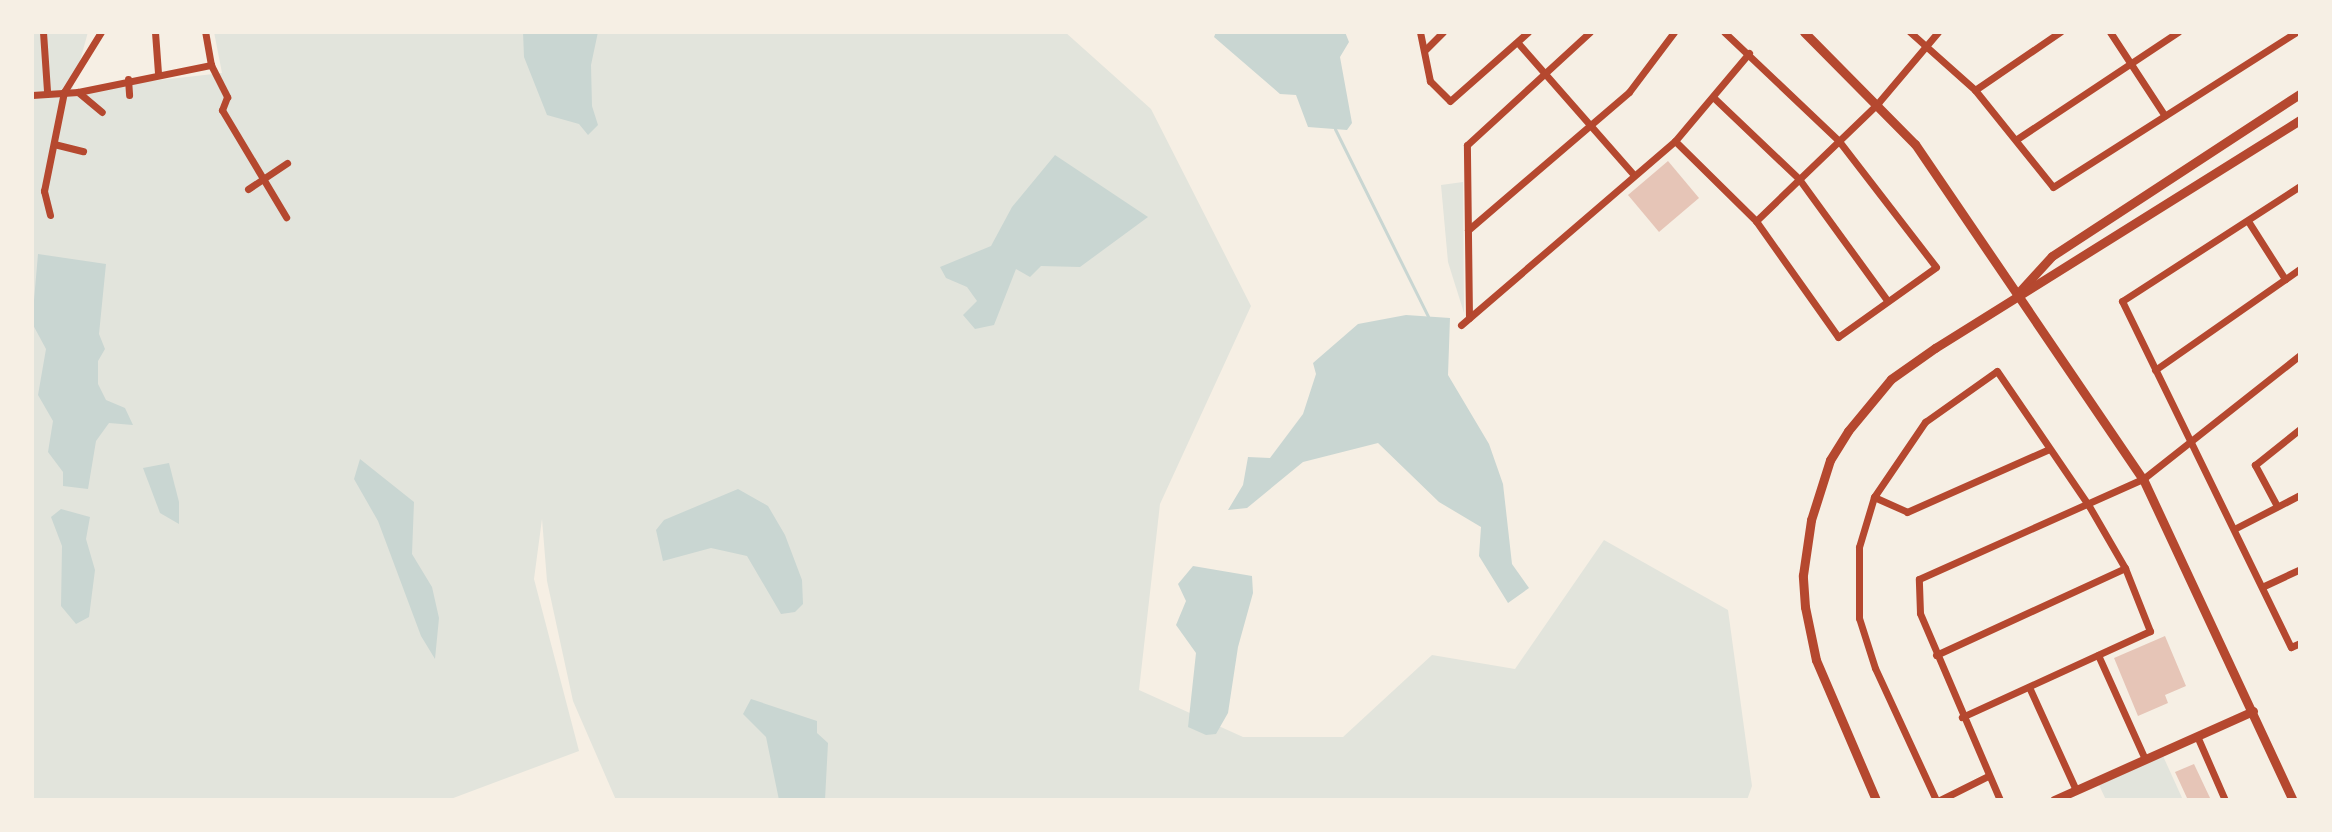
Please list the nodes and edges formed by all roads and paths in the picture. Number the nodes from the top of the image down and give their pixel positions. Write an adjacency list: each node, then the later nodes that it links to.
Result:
1 (43, 32): 29 (street)
2 (101, 32): 3 (street); 30 (street)
3 (110, 32)
4 (155, 32): 25 (street)
5 (205, 32): 24 (street)
6 (1420, 32): 21 (street)
7 (1443, 32): 21 (street)
8 (1528, 32): 19 (street)
9 (1590, 32): 26 (street)
10 (1674, 32): 40 (street)
11 (1724, 32): 22 (street)
12 (1804, 32): 36 (street)
13 (1910, 32): 20 (street)
14 (1938, 32): 20 (street)
15 (2060, 32): 28 (street)
16 (2110, 32): 23 (street)
17 (2178, 32): 23 (street)
18 (2296, 32): 38 (street)
19 (1518, 43): 21 (street); 26 (street)
20 (1926, 45): 28 (street); 36 (street)
21 (1426, 49)
22 (1749, 53): 35 (street); 43 (street)
23 (2131, 64): 38 (street); 41 (street)
24 (211, 65): 25 (street); 49 (street)
25 (158, 73): 27 (street)
26 (1545, 74): 40 (street); 56 (street)
27 (128, 79): 31 (street); 34 (street)
28 (1975, 90): 41 (street)
29 (47, 91): 30 (street); 33 (street)
30 (64, 92): 31 (street); 44 (street)
31 (78, 92): 37 (street)
32 (2300, 94): 59 (street)
33 (32, 95)
34 (129, 95)
35 (1713, 97): 42 (street); 48 (street)
36 (1878, 103): 43 (street); 59 (street)
37 (102, 112)
38 (2165, 116): 41 (street)
39 (2300, 120): 59 (street)
40 (1591, 125): 47 (street); 56 (street)
41 (2017, 139)
42 (1675, 141): 47 (street); 54 (street)
43 (1839, 141): 48 (street); 60 (street)
44 (54, 144): 45 (street); 52 (street)
45 (83, 151)
46 (287, 163): 49 (street)
47 (1634, 175): 61 (street)
48 (1799, 179): 54 (street); 60 (street)
49 (263, 180): 51 (street); 53 (street)
50 (2300, 186): 55 (street)
51 (248, 189)
52 (50, 215)
53 (286, 217)
54 (1756, 221): 60 (street)
55 (2248, 221): 58 (street); 64 (street)
56 (1468, 230): 61 (street)
57 (2300, 269): 58 (street)
58 (2285, 279): 64 (street)
59 (2018, 294): 68 (street); 87 (street)
60 (1887, 300)
61 (1469, 318): 62 (street)
62 (1461, 325)
63 (2300, 355): 66 (street)
64 (2155, 370): 66 (street)
65 (2300, 429): 72 (street)
66 (2191, 443): 68 (street); 73 (street)
67 (2049, 449): 70 (street); 70 (street); 71 (street)
68 (2143, 479): 71 (street); 81 (street)
69 (2300, 495): 72 (street)
70 (1874, 497): 88 (street)
71 (2089, 506): 74 (street); 78 (street)
72 (2277, 506): 73 (street)
73 (2236, 528): 76 (street)
74 (2125, 568): 78 (street); 79 (street)
75 (2300, 569): 76 (street)
76 (2264, 586): 77 (street)
77 (2300, 643)
78 (1936, 655): 82 (street)
79 (2098, 655): 80 (street); 84 (street)
80 (2029, 687): 82 (street); 86 (street)
81 (2253, 711): 83 (street); 92 (street)
82 (1962, 717): 85 (street)
83 (2197, 736): 84 (street); 91 (street)
84 (2145, 759): 86 (street)
85 (1988, 776): 88 (street); 89 (street)
86 (2076, 790): 90 (street)
87 (1876, 800)
88 (1938, 800)
89 (2000, 800)
90 (2054, 800)
91 (2225, 800)
92 (2293, 800)

